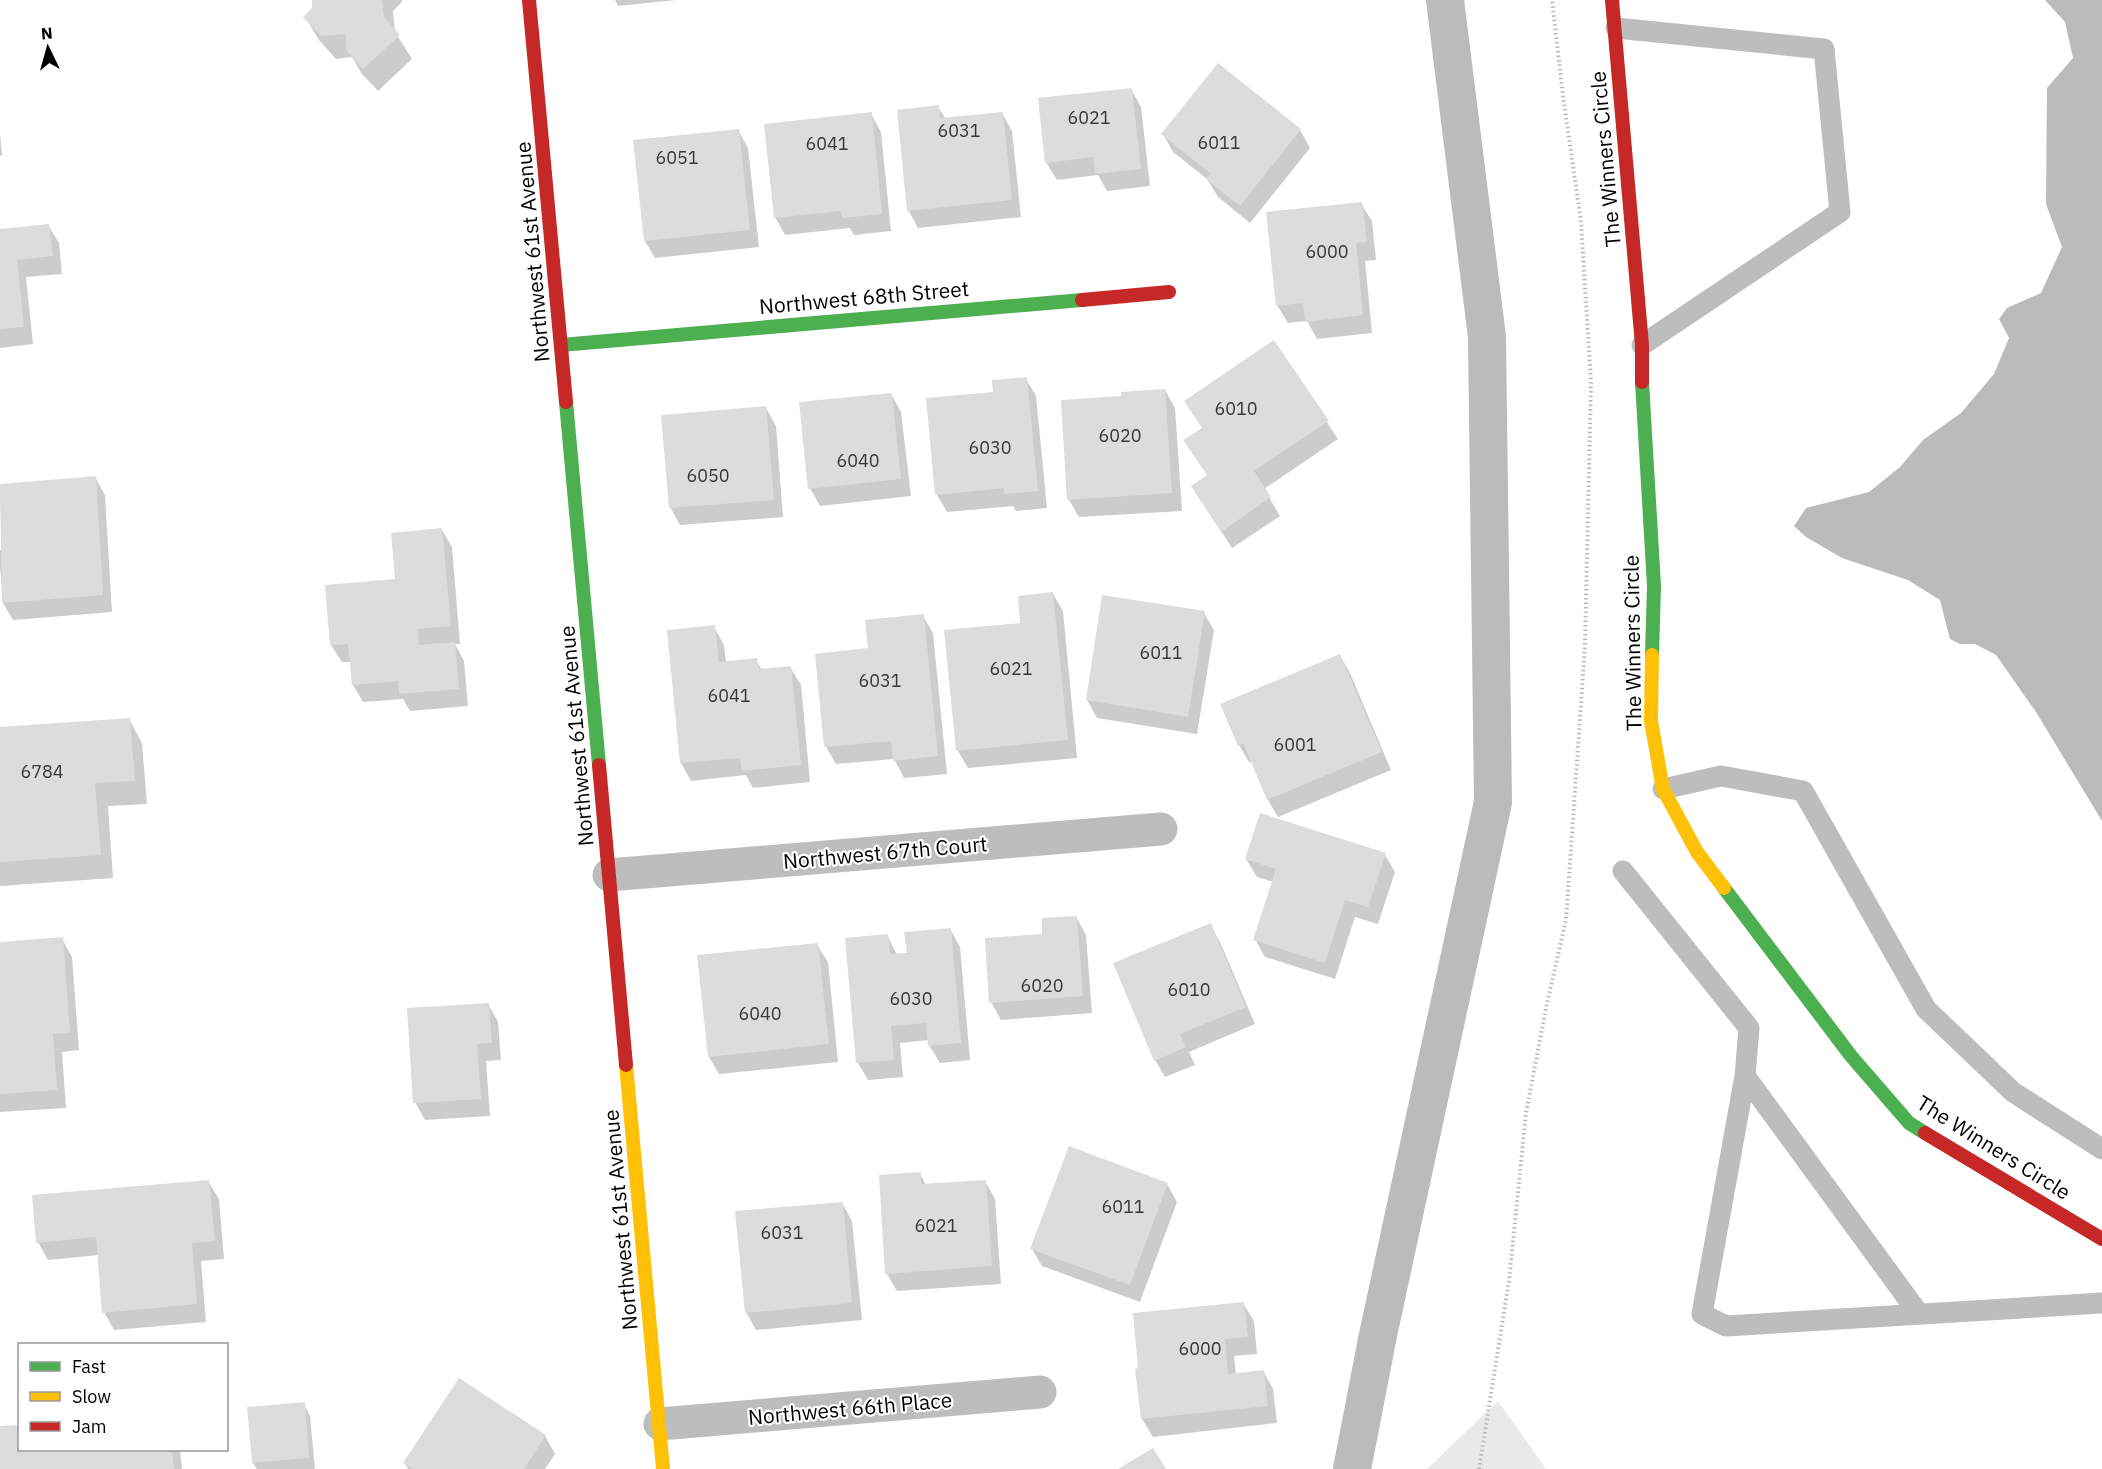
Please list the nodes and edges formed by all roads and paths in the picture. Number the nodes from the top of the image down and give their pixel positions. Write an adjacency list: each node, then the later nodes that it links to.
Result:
1 (530, 0): 6 (street, Northwest 61st Avenue)
2 (1552, 0): 20 (path)
3 (1612, 0): 4 (street, The Winners Circle)
4 (1616, 28): 7 (street, The Winners Circle); 7 (lane)
5 (1169, 292): 6 (street, Northwest 68th Street)
6 (561, 345): 11 (street, Northwest 61st Avenue)
7 (1642, 345): 8 (street, The Winners Circle)
8 (1663, 789): 13 (lane); 14 (street, The Winners Circle)
9 (1161, 829): 11 (street, Northwest 67th Court)
10 (1623, 871): 12 (lane)
11 (609, 875): 18 (street, Northwest 61st Avenue)
12 (1745, 1076): 16 (lane); 16 (lane)
13 (2102, 1149)
14 (2102, 1239)
15 (2102, 1303): 16 (lane)
16 (1919, 1314)
17 (1040, 1392): 18 (street, Northwest 66th Place)
18 (660, 1424): 19 (street, Northwest 61st Avenue)
19 (663, 1469)
20 (1479, 1469)

